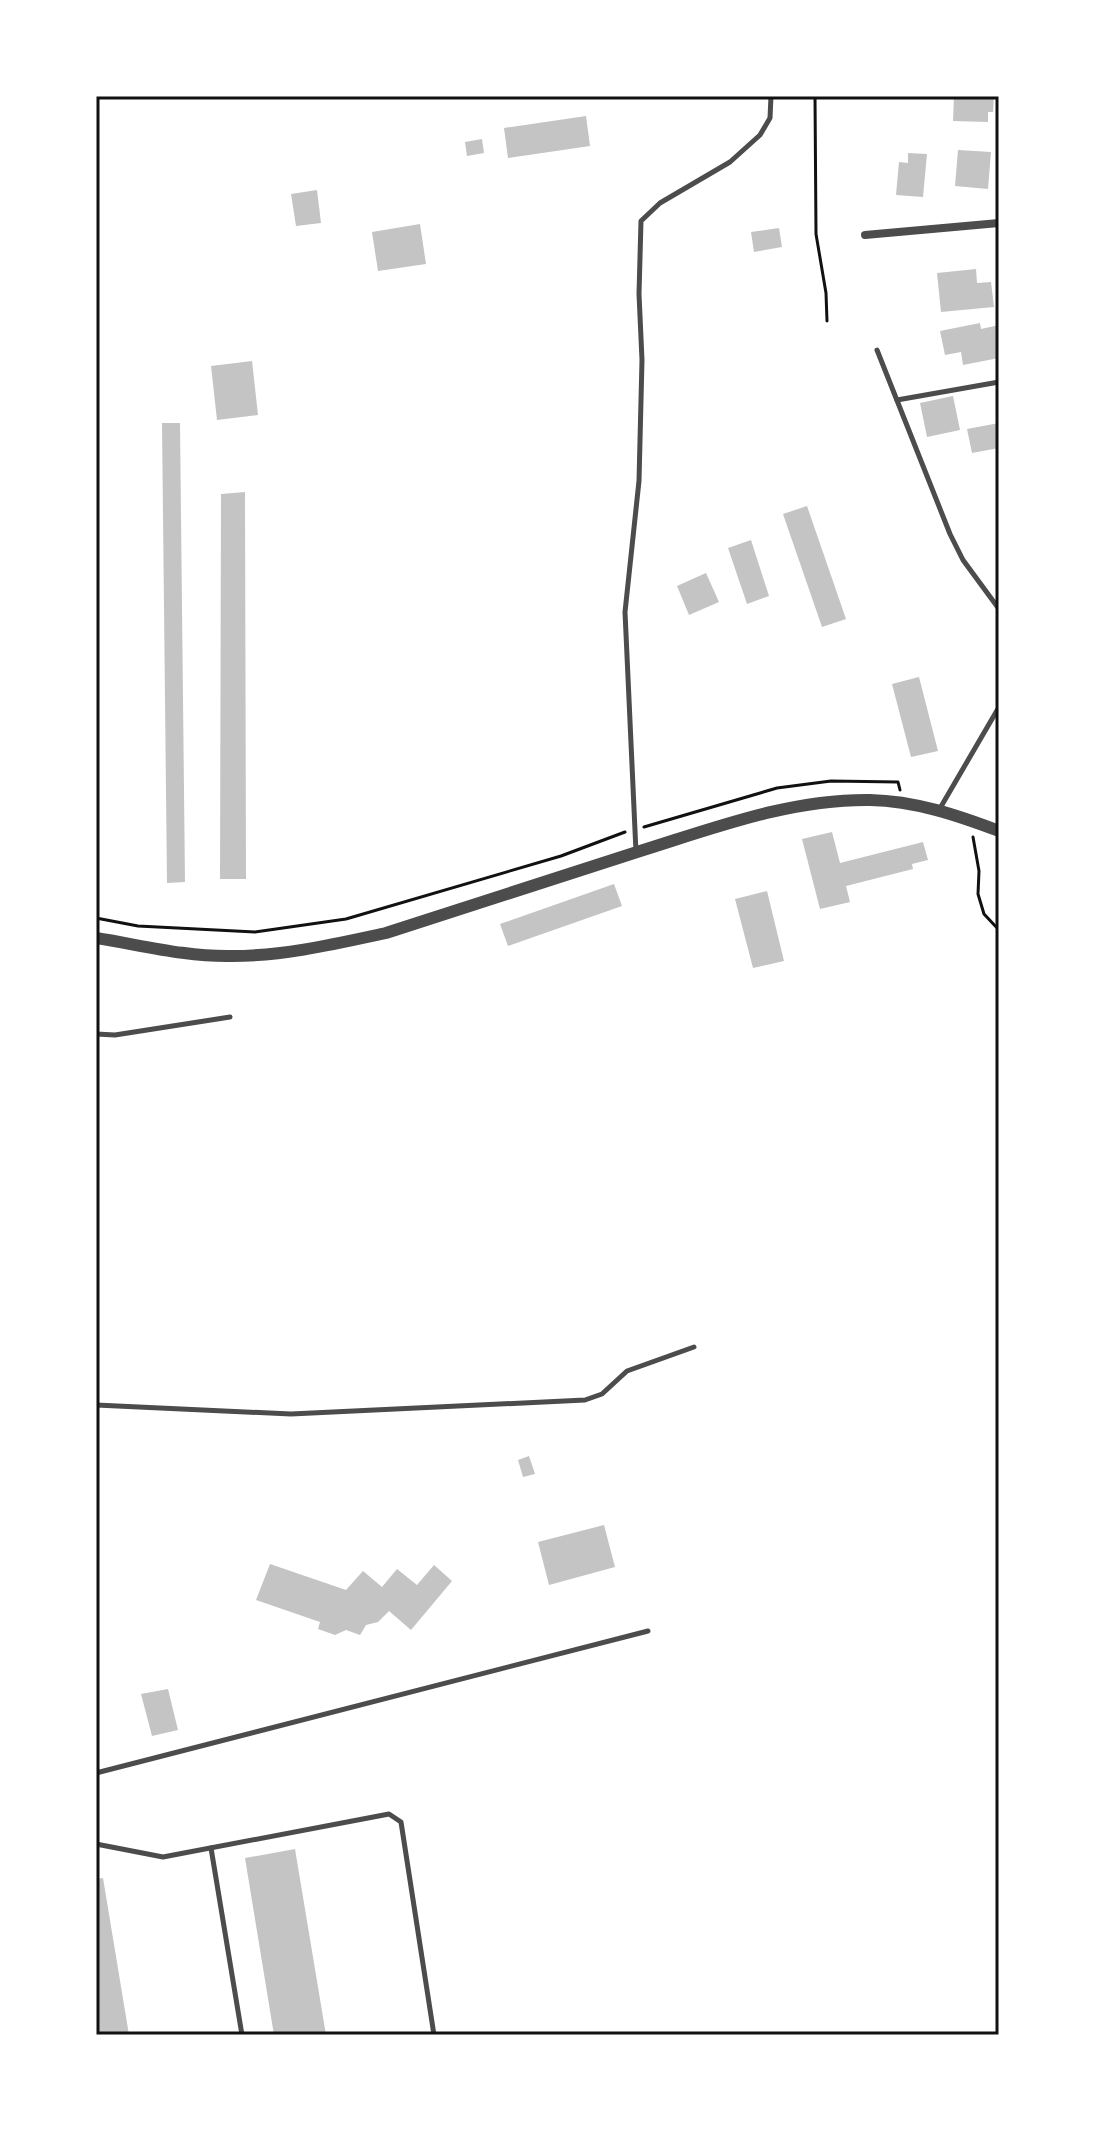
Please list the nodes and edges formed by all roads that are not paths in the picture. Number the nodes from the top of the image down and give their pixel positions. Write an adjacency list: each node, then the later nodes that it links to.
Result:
1 (771, 96): 11 (lane)
2 (999, 223): 3 (street)
3 (865, 235)
4 (877, 350): 6 (lane)
5 (999, 382): 6 (lane)
6 (897, 400): 7 (lane)
7 (999, 609)
8 (999, 707): 9 (lane)
9 (939, 811): 10 (street); 11 (street)
10 (999, 831)
11 (636, 853): 12 (street)
12 (96, 938)
13 (230, 1017): 14 (lane)
14 (96, 1034)
15 (694, 1347): 16 (lane)
16 (96, 1405)
17 (648, 1631): 18 (lane)
18 (96, 1773)
19 (96, 1844): 20 (lane)
20 (211, 1848): 21 (lane); 22 (lane)
21 (242, 2035)
22 (434, 2035)

